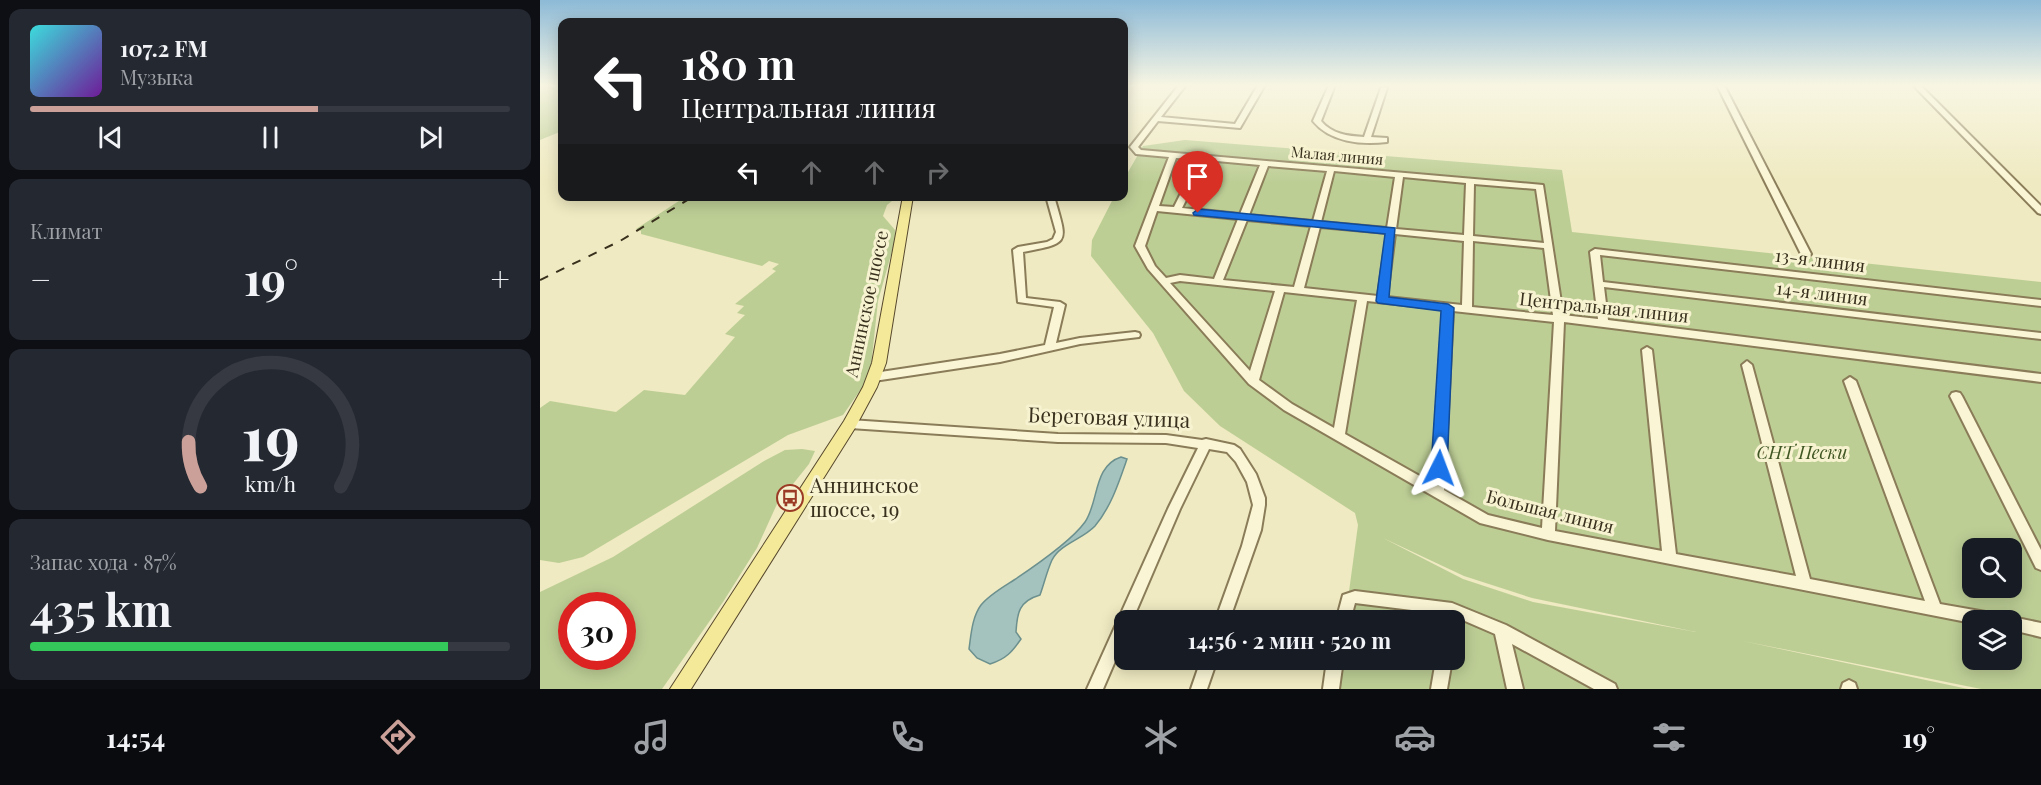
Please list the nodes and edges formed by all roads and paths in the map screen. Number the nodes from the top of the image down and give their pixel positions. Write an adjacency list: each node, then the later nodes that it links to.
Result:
1 (1243, 117): 6 (street)
2 (1319, 117): 7 (street)
3 (1374, 117): 7 (street)
4 (1736, 117): 27 (street)
5 (1947, 117): 15 (street)
6 (1155, 119): 9 (street, Малая линия)
7 (1367, 139): 8 (street)
8 (1384, 140)
9 (1173, 156): 10 (street, Малая линия); 19 (street, Большая линия)
10 (1203, 158): 11 (street, Малая линия); 20 (street)
11 (1265, 163): 12 (street, Малая линия); 22 (street)
12 (1331, 169): 13 (street, Малая линия); 23 (street)
13 (1399, 174): 14 (street, Малая линия); 24 (street)
14 (1470, 180): 25 (street); 26 (street, Малая линия)
15 (2026, 196): 16 (street); 21 (street)
16 (2041, 200)
17 (907, 201): 45 (main road, Аннинское шоссе)
18 (1051, 201): 42 (street)
19 (1154, 208): 20 (street); 28 (street, Большая линия)
20 (1176, 211): 22 (street)
21 (2041, 211)
22 (1243, 217): 23 (street); 29 (street)
23 (1316, 224): 24 (street); 32 (street)
24 (1391, 231): 25 (street); 34 (street)
25 (1469, 238): 26 (street); 37 (street)
26 (1548, 246): 38 (street)
27 (1806, 254)
28 (1163, 281): 29 (street, Центральная линия); 47 (street, Большая линия)
29 (1216, 283): 31 (street, Центральная линия)
30 (1599, 284): 35 (street, 13-я линия); 39 (street); 41 (street, 14-я линия)
31 (1280, 290): 32 (street, Центральная линия); 47 (street)
32 (1298, 292): 33 (street, Центральная линия)
33 (1362, 299): 34 (street, Центральная линия); 51 (street)
34 (1382, 301): 36 (street, Центральная линия)
35 (2041, 303)
36 (1448, 308): 37 (street, Центральная линия); 53 (street)
37 (1467, 310): 38 (street, Центральная линия)
38 (1559, 319): 39 (street, Центральная линия); 54 (street)
39 (1603, 322): 46 (street, Центральная линия)
40 (1135, 335): 42 (street)
41 (2041, 336)
42 (1050, 347): 45 (street)
43 (1647, 350): 55 (street)
44 (1747, 365): 57 (street)
45 (874, 377): 50 (main road, Аннинское шоссе)
46 (2041, 378)
47 (1253, 381): 51 (street, Большая линия)
48 (1850, 381): 58 (street)
49 (1956, 396): 56 (street)
50 (850, 424): 52 (street, Береговая улица); 70 (main road, Аннинское шоссе)
51 (1339, 436): 53 (street, Большая линия)
52 (1206, 443): 59 (street); 71 (street, Береговая улица)
53 (1438, 491): 54 (street, Большая линия)
54 (1548, 535): 55 (street, Большая линия)
55 (1670, 558): 57 (street, Большая линия)
56 (2041, 564)
57 (1803, 582): 58 (street, Большая линия)
58 (1935, 609): 62 (street, Большая линия)
59 (1226, 610)
60 (1345, 610): 61 (street)
61 (1433, 610)
62 (1962, 614)
63 (1465, 619): 65 (street)
64 (2022, 626): 66 (street)
65 (1501, 630): 75 (street); 76 (street)
66 (2041, 630)
67 (1206, 670): 72 (street)
68 (1334, 670): 73 (street)
69 (1442, 670): 74 (street)
70 (680, 689)
71 (1095, 689)
72 (1199, 689)
73 (1331, 689)
74 (1439, 689)
75 (1515, 689)
76 (1608, 689)

